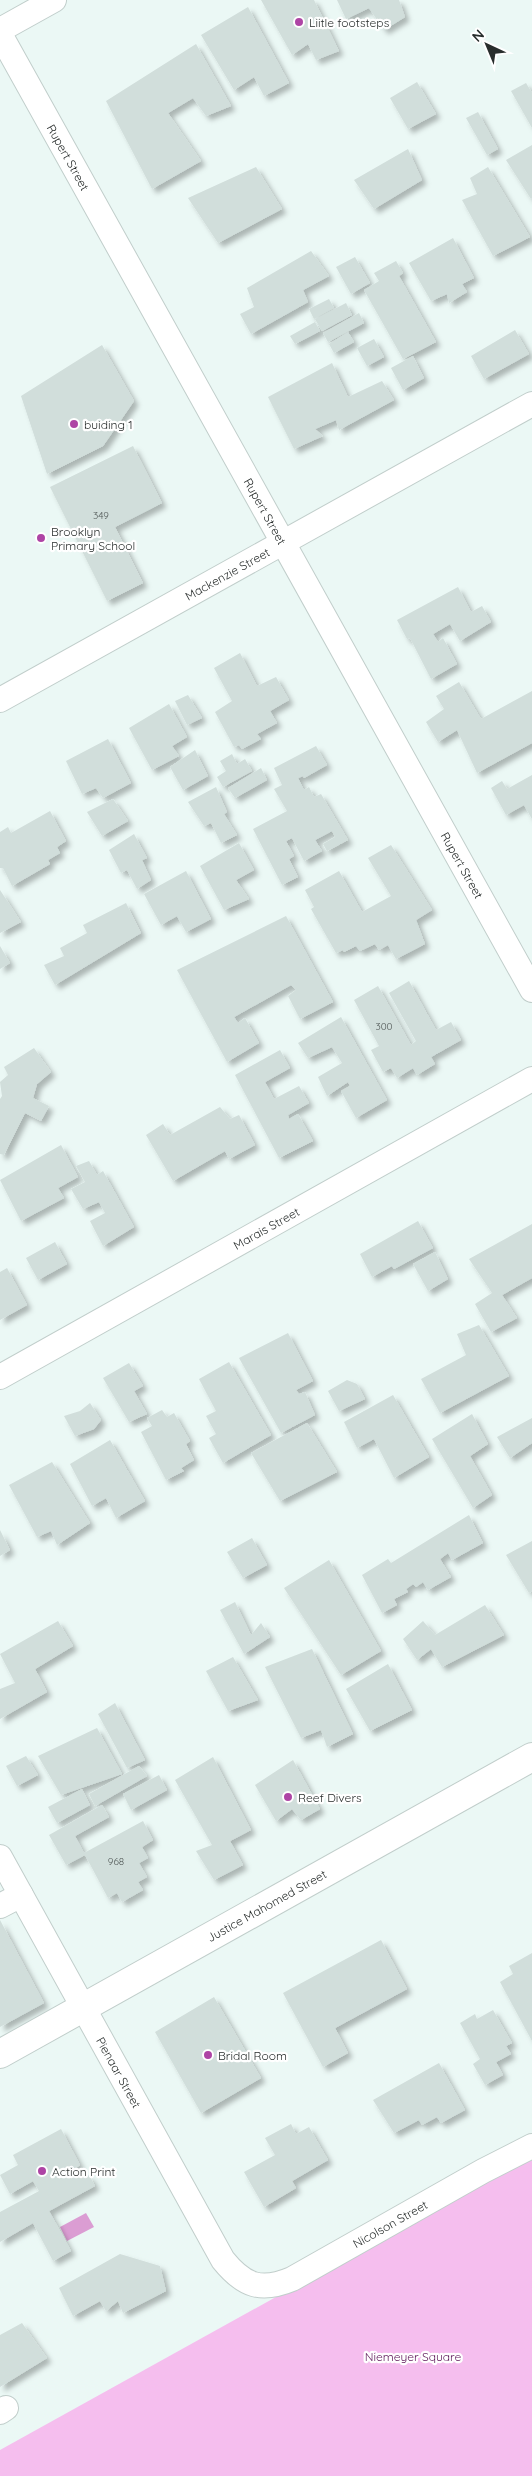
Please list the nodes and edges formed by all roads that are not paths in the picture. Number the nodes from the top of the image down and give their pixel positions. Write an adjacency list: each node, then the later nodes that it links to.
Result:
1 (54, 0): 2 (street)
2 (0, 32): 4 (street, Rupert Street)
3 (532, 404): 4 (street, Mackenzie Street)
4 (283, 542): 5 (street, Mackenzie Street); 6 (street, Rupert Street)
5 (0, 700)
6 (532, 990)
7 (532, 1079): 8 (street, Marais Street)
8 (0, 1378)
9 (532, 1757): 13 (main road, Justice Mahomed Street)
10 (0, 1857): 11 (street, Pienaar Street)
11 (21, 1895): 12 (street); 13 (street, Pienaar Street)
12 (0, 1906)
13 (84, 2007): 14 (main road, Justice Mahomed Street); 16 (street, Pienaar Street)
14 (0, 2054)
15 (532, 2146): 16 (street, Nicolson Street)
16 (245, 2281)

